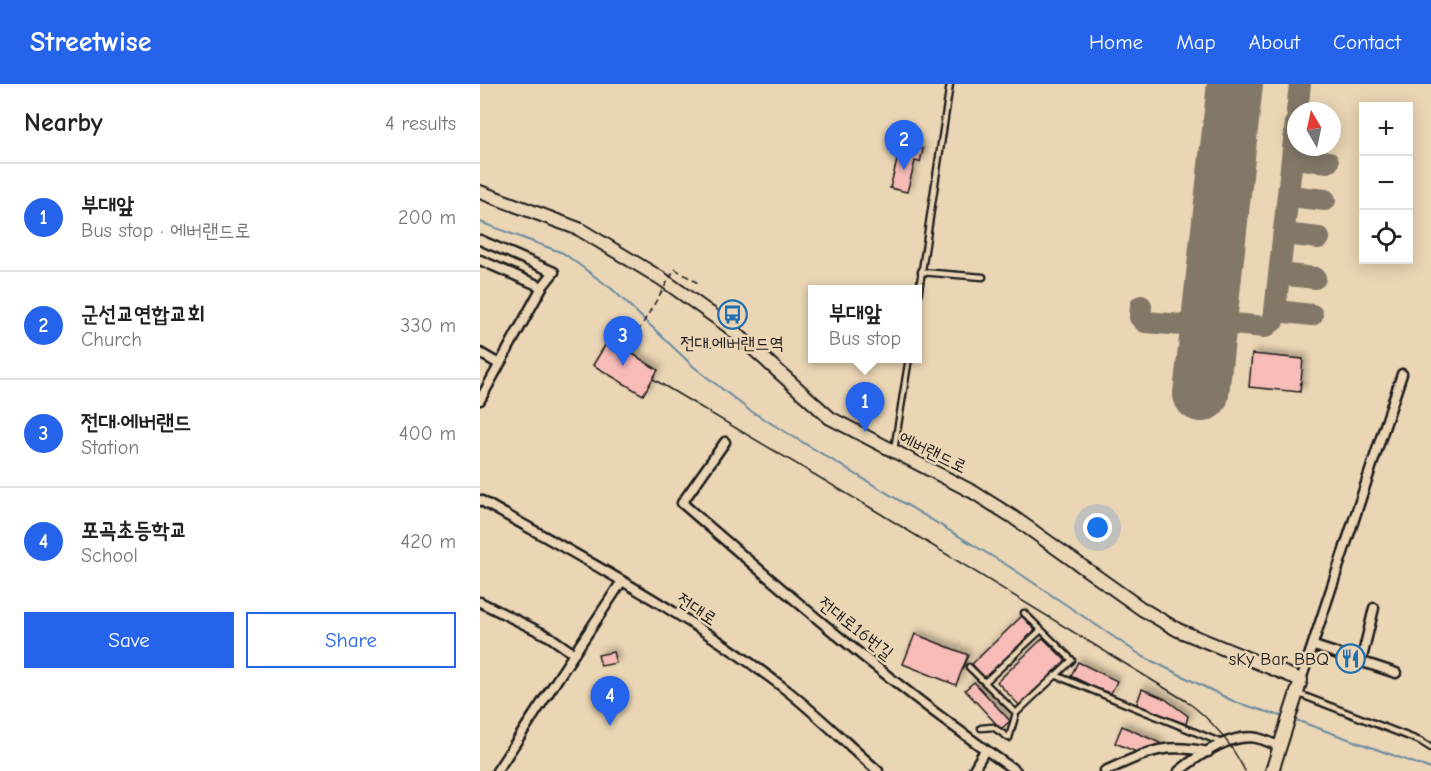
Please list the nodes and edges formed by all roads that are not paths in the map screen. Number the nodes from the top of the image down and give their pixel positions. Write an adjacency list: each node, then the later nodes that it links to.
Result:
1 (950, 84): 5 (lane)
2 (480, 192): 15 (street, 에버랜드로)
3 (480, 240): 8 (street)
4 (480, 260): 8 (street)
5 (921, 272): 6 (lane); 7 (lane)
6 (982, 277)
7 (919, 285)
8 (542, 287): 11 (street)
9 (480, 353): 11 (street)
10 (908, 363): 15 (lane)
11 (499, 364): 13 (street)
12 (1402, 374): 22 (street)
13 (480, 400)
14 (725, 442): 36 (street, 전대로16번길)
15 (894, 453): 28 (street, 에버랜드로)
16 (480, 500): 17 (street, 전대로)
17 (622, 581): 23 (street); 39 (street, 전대로)
18 (480, 602): 23 (street)
19 (1374, 608): 24 (street)
20 (1024, 614): 21 (lane)
21 (1041, 630): 27 (lane); 29 (lane)
22 (1314, 646): 24 (street); 28 (street)
23 (574, 654): 38 (street)
24 (1361, 662): 26 (street)
25 (969, 667): 29 (lane)
26 (1396, 673)
27 (1055, 675): 31 (lane); 34 (lane)
28 (1301, 680): 30 (street)
29 (985, 682): 31 (lane)
30 (1295, 698): 33 (street); 35 (lane)
31 (1016, 713): 32 (lane)
32 (981, 728)
33 (1281, 742): 34 (street); 44 (street)
34 (1225, 744): 37 (street)
35 (1431, 748)
36 (985, 750): 40 (street); 41 (street, 전대로16번길)
37 (1208, 752): 42 (street); 43 (street)
38 (497, 771)
39 (878, 771)
40 (973, 771)
41 (1016, 771)
42 (1105, 771)
43 (1179, 771)
44 (1272, 771)

